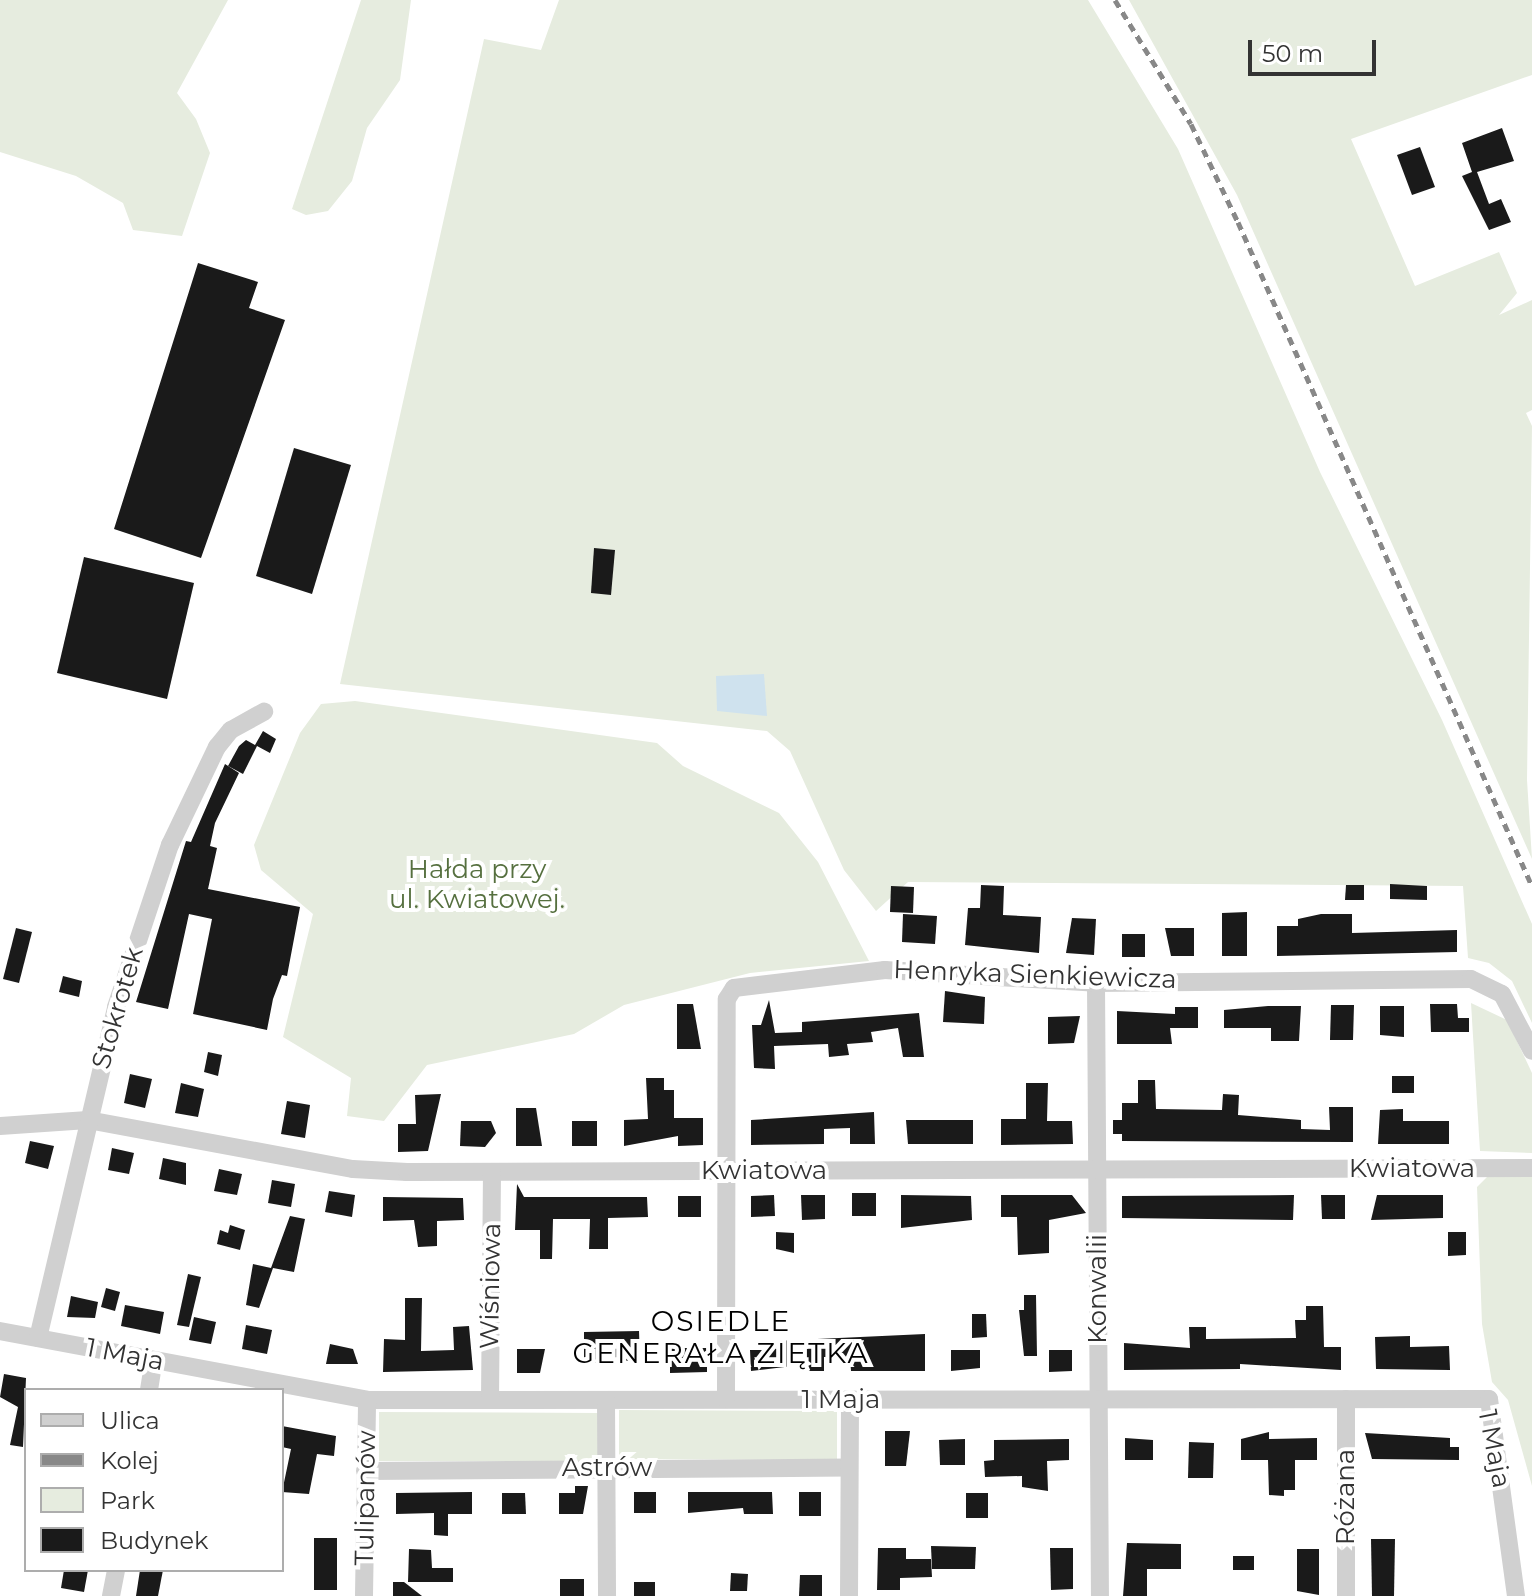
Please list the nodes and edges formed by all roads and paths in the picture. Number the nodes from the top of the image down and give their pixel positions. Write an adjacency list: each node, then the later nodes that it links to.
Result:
1 (264, 712): 4 (street, Stokrotek)
2 (1096, 983): 3 (street, Henryka Sienkiewicza); 7 (street, Konwalii); 8 (street, Henryka Sienkiewicza)
3 (1532, 1051)
4 (88, 1120): 5 (street, Kwiatowa); 9 (street, Kwiatowa); 11 (street, Stokrotek)
5 (0, 1126)
6 (1532, 1168): 7 (street, Kwiatowa)
7 (1097, 1170): 8 (street, Kwiatowa); 15 (street, Konwalii)
8 (726, 1171): 9 (street, Kwiatowa); 14 (street)
9 (492, 1172): 18 (street, Wiśniowa)
10 (0, 1331): 11 (street, 1 Maja)
11 (38, 1338): 12 (street, 1 Maja)
12 (154, 1360): 13 (street); 17 (street, 1 Maja)
13 (149, 1388)
14 (726, 1399): 19 (street, 1 Maja); 20 (street, 1 Maja)
15 (1099, 1399): 16 (street, 1 Maja); 20 (street, 1 Maja); 29 (street, Konwalii)
16 (1346, 1399): 30 (street, Różana); 31 (street, 1 Maja)
17 (367, 1400): 18 (street, 1 Maja); 23 (street, Tulipanów)
18 (490, 1400): 19 (street, 1 Maja)
19 (606, 1400): 21 (street)
20 (850, 1401): 22 (street)
21 (607, 1467): 22 (street, Astrów); 23 (street, Astrów); 27 (street)
22 (849, 1468): 28 (street)
23 (365, 1471): 26 (street, Tulipanów)
24 (116, 1572): 25 (street)
25 (111, 1596)
26 (364, 1596)
27 (607, 1596)
28 (849, 1596)
29 (1100, 1596)
30 (1346, 1596)
31 (1516, 1596)

